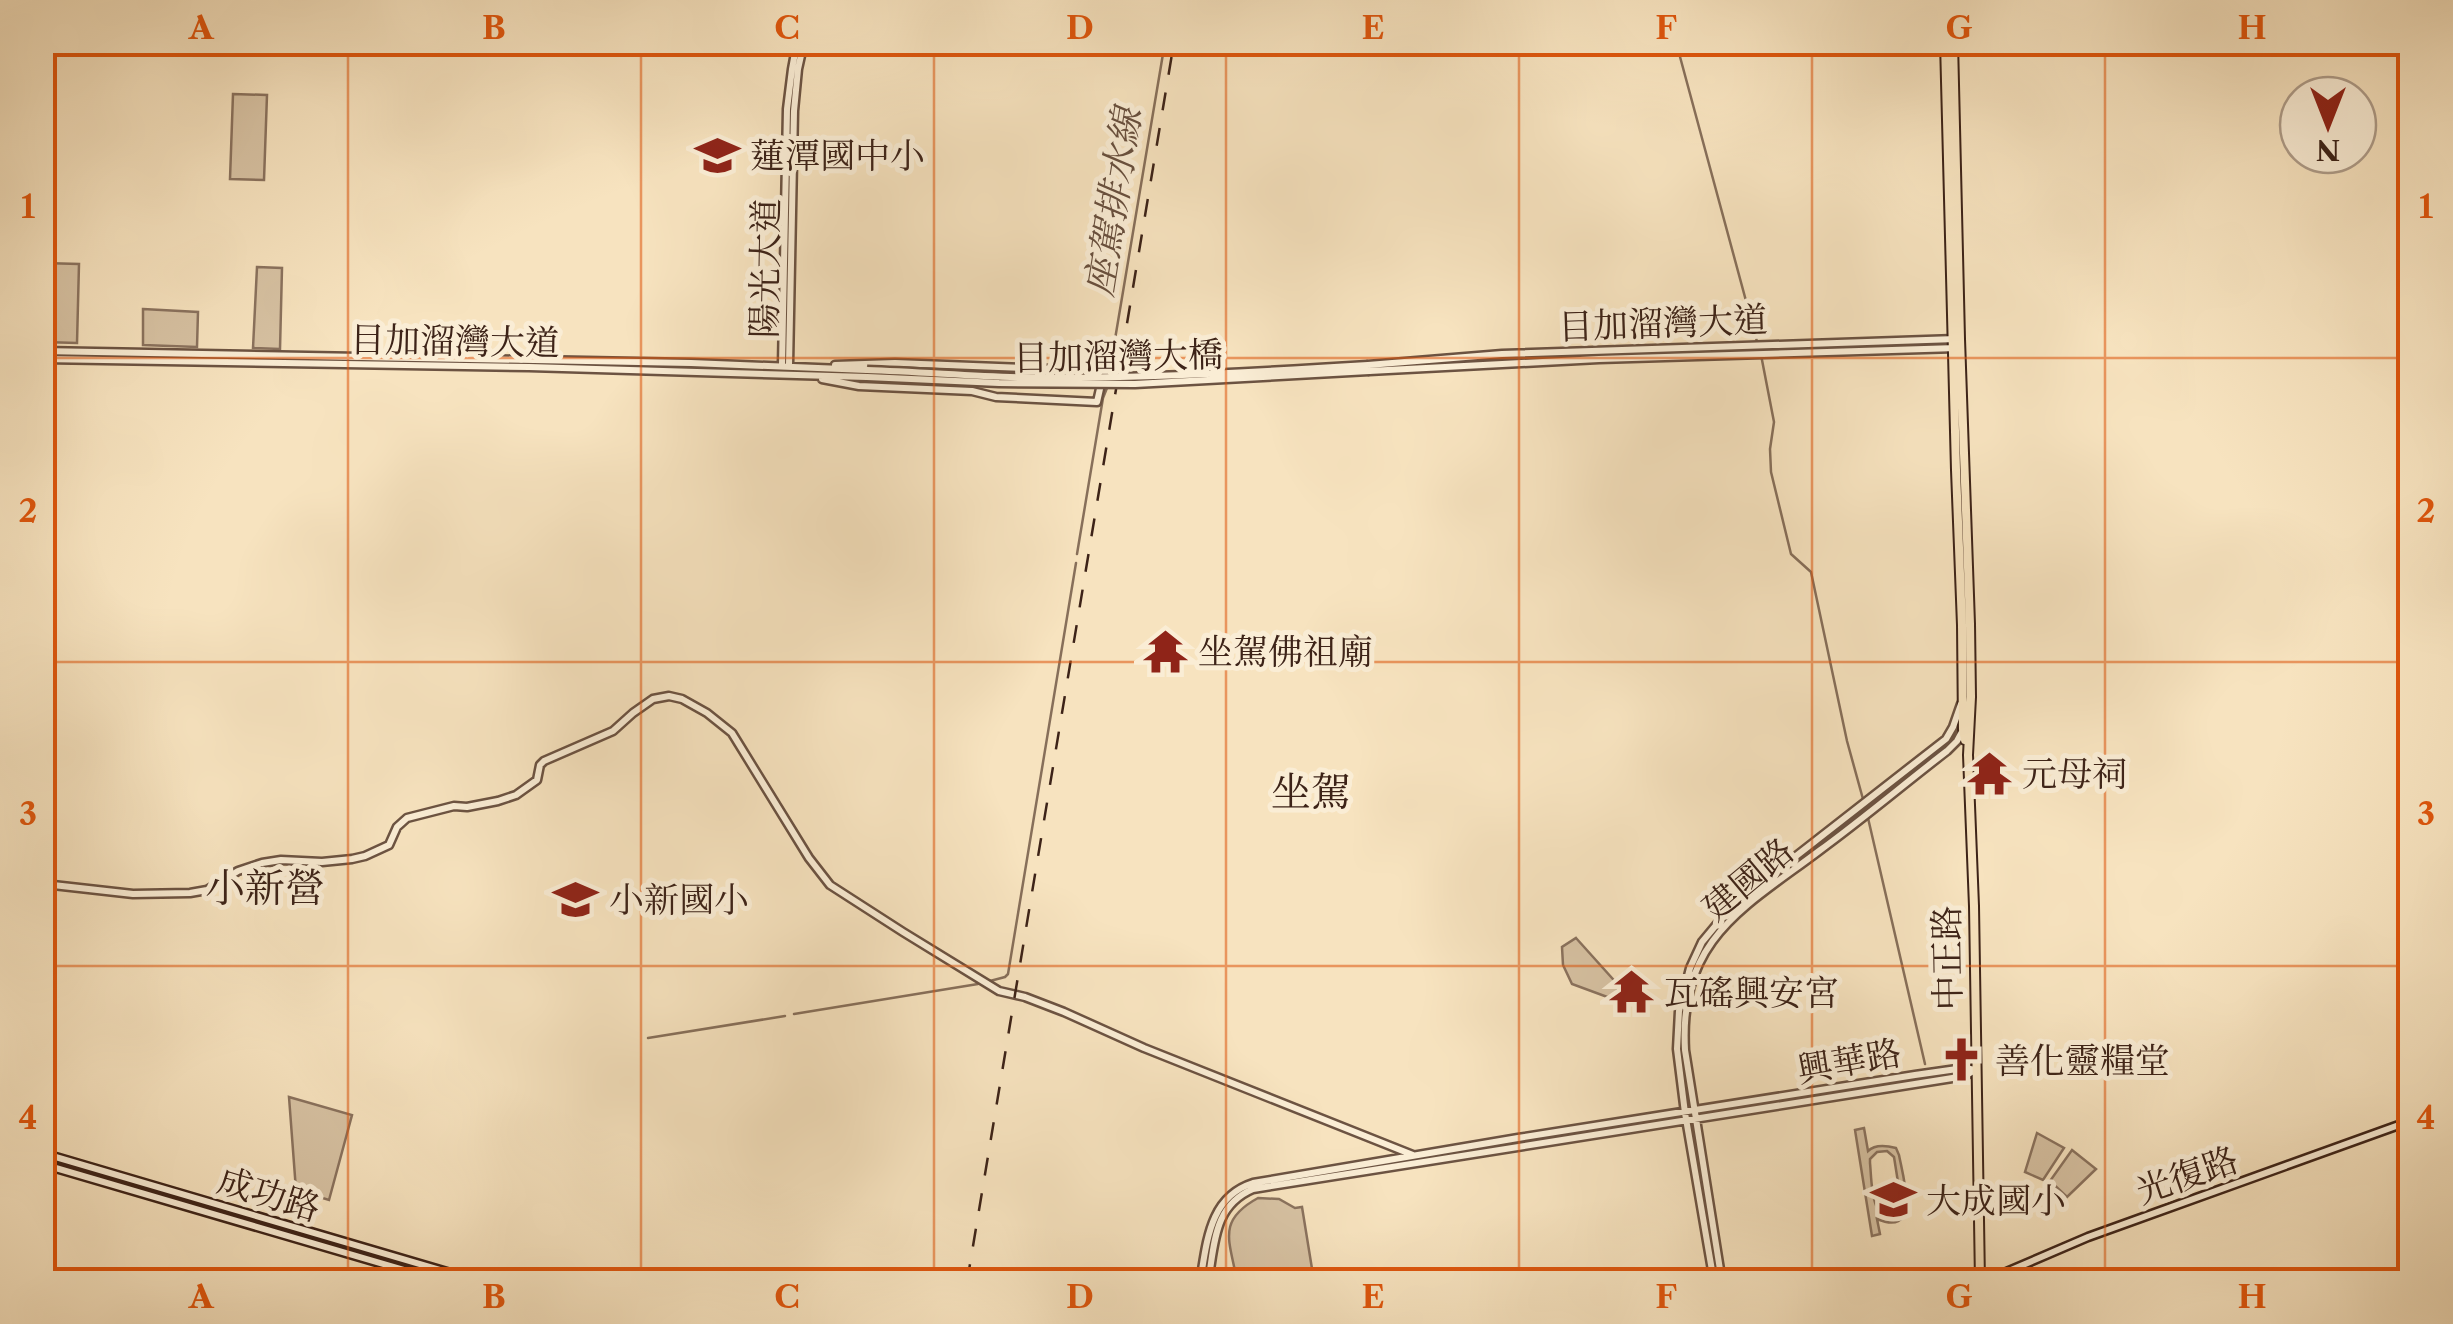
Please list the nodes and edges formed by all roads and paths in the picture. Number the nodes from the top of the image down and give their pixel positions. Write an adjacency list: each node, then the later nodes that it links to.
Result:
1 (801, 42): 8 (street, 陽光大道)
2 (1945, 42): 4 (main road)
3 (1953, 42): 4 (main road)
4 (1956, 344): 7 (street, 目加溜灣大道); 11 (main road, 中正路)
5 (42, 351): 8 (street, 目加溜灣大道)
6 (42, 359): 8 (street, 目加溜灣大道)
7 (1368, 368): 10 (street, 目加溜灣大橋, bridge)
8 (785, 370): 9 (street, 目加溜灣大道)
9 (803, 370): 9 (street); 10 (street, 目加溜灣大道)
10 (867, 374)
11 (1967, 698): 12 (main road, 中正路); 13 (main road, 中正路); 16 (street, 建國路)
12 (1963, 728): 13 (main road, 中正路); 16 (street, 建國路)
13 (1968, 754): 15 (main road, 中正路)
14 (42, 900): 19 (street)
15 (1976, 1070): 16 (street, 興華路); 27 (main road, 中正路)
16 (1690, 1116): 19 (street, 興華路); 24 (street, 興華路); 25 (street, 建國路); 26 (street, 建國路)
17 (2410, 1121): 27 (street, 光復路)
18 (42, 1153): 22 (street, 成功路)
19 (1414, 1155): 23 (street, 興華路)
20 (42, 1164): 21 (street, 成功路)
21 (445, 1282)
22 (481, 1282)
23 (1200, 1282)
24 (1208, 1282)
25 (1714, 1282)
26 (1722, 1282)
27 (1982, 1282)

